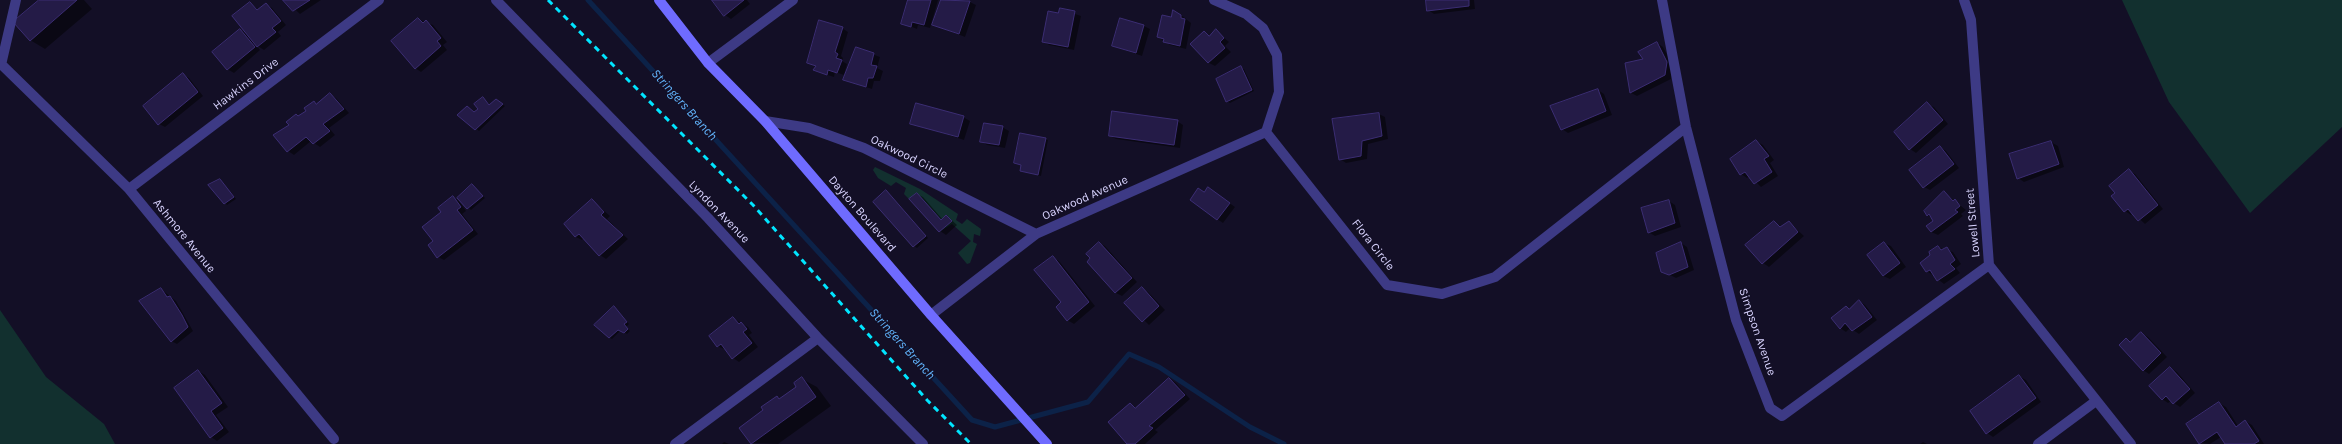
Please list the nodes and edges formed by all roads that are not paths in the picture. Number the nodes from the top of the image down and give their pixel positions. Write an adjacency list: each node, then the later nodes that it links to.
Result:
1 (16, 0): 10 (street)
2 (379, 0): 14 (street, Hawkins Drive)
3 (496, 0): 18 (street, Lyndon Avenue)
4 (659, 0): 9 (main road, Dayton Boulevard)
5 (793, 0): 9 (street)
6 (1214, 0): 13 (street)
7 (1662, 0): 12 (street, Simpson Avenue)
8 (1964, 0): 16 (street, Lowell Street)
9 (708, 63): 11 (main road, Dayton Boulevard)
10 (1, 64): 14 (street, Ashmore Avenue)
11 (765, 121): 15 (street, Oakwood Circle); 17 (main road, Dayton Boulevard)
12 (1686, 127): 13 (street, Flora Circle); 16 (street, Simpson Avenue)
13 (1266, 132): 15 (street, Oakwood Avenue)
14 (128, 189): 20 (street, Ashmore Avenue)
15 (1036, 234): 17 (street, Oakwood Avenue)
16 (1989, 265): 19 (street, Lowell Street)
17 (932, 316): 23 (main road, Dayton Boulevard)
18 (818, 338): 21 (street); 22 (street, Lyndon Avenue)
19 (2096, 401): 24 (street); 25 (street, Lowell Street)
20 (334, 439)
21 (675, 444)
22 (923, 444)
23 (1047, 444)
24 (2038, 444)
25 (2131, 444)

